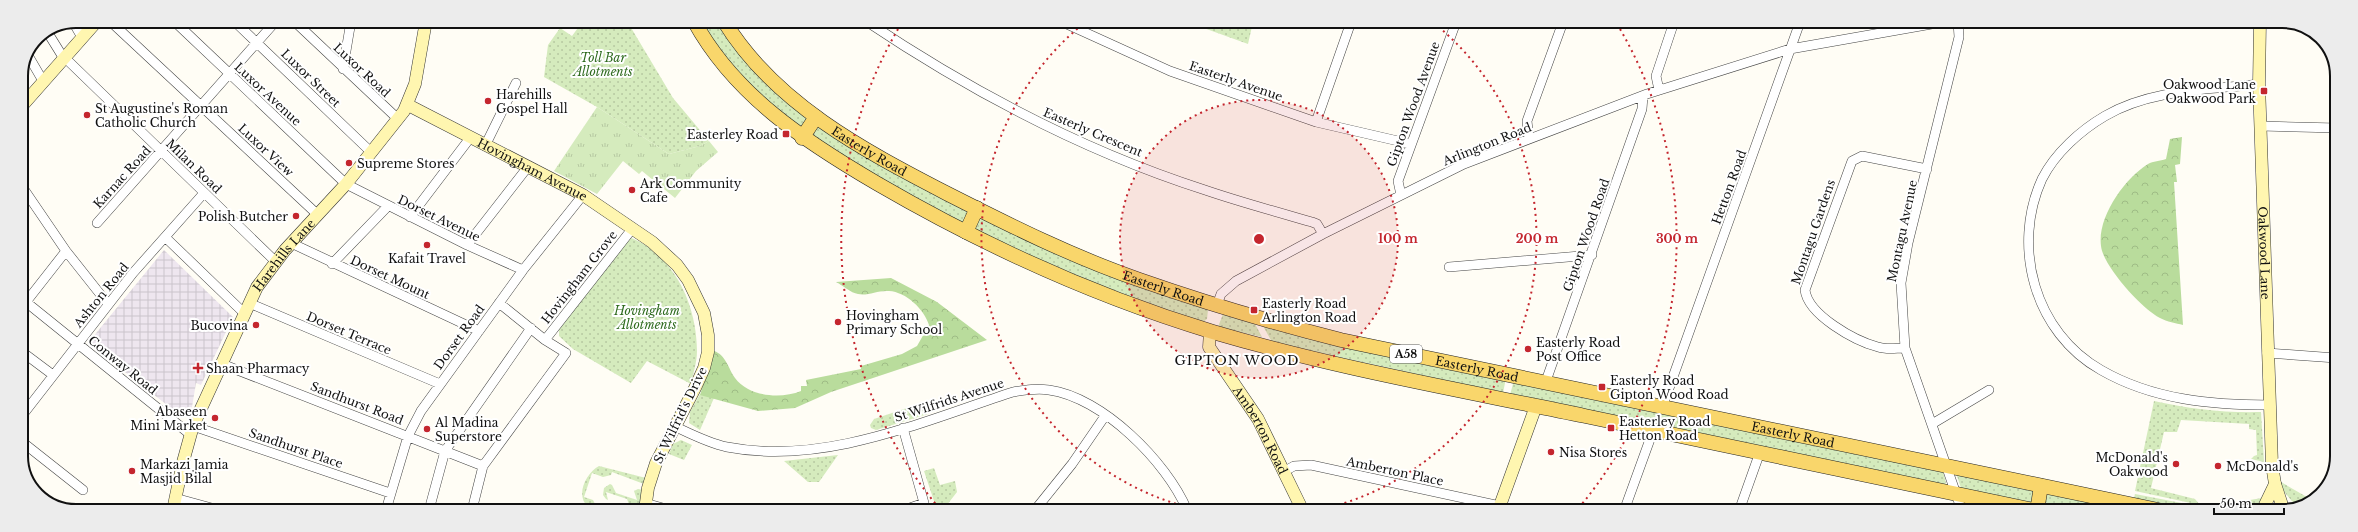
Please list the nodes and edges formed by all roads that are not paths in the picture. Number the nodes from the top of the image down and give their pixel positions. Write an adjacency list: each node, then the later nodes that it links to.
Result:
1 (76, 28): 23 (street)
2 (86, 28): 23 (street)
3 (90, 28): 27 (street)
4 (118, 28): 38 (street, Luxor View)
5 (181, 28): 30 (street, Luxor Avenue)
6 (241, 28): 25 (street, Luxor Street)
7 (270, 28): 25 (street, Karnac Road)
8 (301, 28): 29 (street, Luxor Road)
9 (350, 28): 29 (street)
10 (425, 28): 39 (street, Harehills Lane)
11 (698, 28): 46 (main road, Easterly Road / A58)
12 (728, 28): 40 (main road, Easterly Road / A58)
13 (876, 28): 66 (street, Easterly Crescent)
14 (1076, 28): 42 (street, Easterly Avenue)
15 (1349, 28): 42 (street)
16 (1454, 28): 48 (street, Gipton Wood Avenue)
17 (1561, 28): 47 (street)
18 (1672, 28): 34 (street)
19 (1798, 28): 26 (street, Hetton Road)
20 (1908, 28): 26 (street, Arlington Road)
21 (1958, 28): 53 (street, Montagu Avenue)
22 (2260, 28): 33 (street, Oakwood Lane)
23 (80, 34): 27 (street)
24 (50, 35): 27 (street, Milan Road)
25 (257, 43): 30 (street, Karnac Road); 51 (street, Luxor Street)
26 (1790, 49): 34 (street, Arlington Road); 97 (street, Hetton Road)
27 (62, 55): 31 (street); 50 (street, Milan Road)
28 (31, 60): 31 (street)
29 (343, 68): 41 (street, Luxor Road)
30 (229, 74): 38 (street, Karnac Road); 54 (street, Luxor Avenue)
31 (42, 78): 35 (street); 37 (street)
32 (516, 83): 49 (street)
33 (2259, 84): 43 (street, Oakwood Lane); 98 (street)
34 (1659, 90): 36 (street, Arlington Road)
35 (28, 91)
36 (1642, 96): 47 (street, Arlington Road); 72 (street, Gipton Wood Road)
37 (28, 97)
38 (201, 105): 50 (street, Karnac Road); 61 (street, Luxor View)
39 (408, 105): 41 (street, Harehills Lane); 45 (street, Hovingham Avenue)
40 (816, 117): 46 (main road); 60 (main road, Easterly Road / A58)
41 (398, 119): 51 (street, Harehills Lane)
42 (1316, 122): 48 (street, Easterly Avenue)
43 (2261, 126): 44 (street); 89 (street, Oakwood Lane)
44 (2330, 128)
45 (470, 138): 49 (street, Hovingham Avenue); 62 (street)
46 (802, 138): 65 (main road, Easterly Road / A58)
47 (1530, 139): 58 (street, Arlington Road)
48 (1411, 144): 58 (street, Gipton Wood Avenue)
49 (485, 146): 52 (street, Hovingham Avenue)
50 (161, 151): 55 (street, Milan Road); 63 (street, Karnac Road)
51 (372, 153): 54 (street, Harehills Lane)
52 (528, 168): 57 (street, Hovingham Avenue); 70 (street)
53 (1927, 169): 88 (street, Montagu Avenue); 88 (street, Montagu Gardens)
54 (346, 184): 59 (street, Dorset Avenue); 61 (street, Harehills Lane)
55 (204, 193): 67 (street, Ashton Road); 73 (street, Milan Road)
56 (28, 195): 71 (street)
57 (583, 195): 64 (street, Hovingham Avenue); 76 (street, Dorset Road)
58 (1401, 195): 66 (street, Arlington Road)
59 (388, 206): 62 (street, Dorset Avenue); 74 (street)
60 (977, 208): 65 (main road); 81 (main road, Easterly Road / A58)
61 (318, 215): 69 (street, Harehills Lane)
62 (410, 217): 70 (street, Dorset Avenue)
63 (97, 223)
64 (632, 229): 68 (street, Hovingham Avenue); 86 (street, Hovingham Grove)
65 (966, 232): 85 (main road, Easterly Road / A58)
66 (1323, 234): 81 (street, Arlington Road)
67 (165, 237): 80 (street, Ashton Road); 82 (street)
68 (652, 242): 103 (street, St Wilfrid's Drive)
69 (291, 243): 73 (street, Harehills Lane); 74 (street, Dorset Mount)
70 (467, 245): 76 (street, Dorset Avenue)
71 (66, 251): 77 (street); 80 (street)
72 (1592, 255): 75 (street); 94 (street, Gipton Wood Road)
73 (275, 261): 82 (street, Harehills Lane)
74 (332, 264): 84 (street, Dorset Mount)
75 (1449, 267)
76 (523, 270): 79 (street, Dorset Road)
77 (28, 295)
78 (28, 303): 87 (street, Conway Road)
79 (499, 303): 83 (street); 84 (street, Dorset Road)
80 (108, 304): 87 (street, Ashton Road)
81 (1218, 305): 94 (main road, Easterly Road / A58)
82 (247, 308): 92 (street, Harehills Lane); 95 (street, Dorset Terrace)
83 (532, 328): 86 (street); 109 (street)
84 (479, 331): 95 (street, Dorset Road)
85 (1210, 331): 99 (main road, Easterly Road / A58); 113 (street, Amberton Road)
86 (545, 340): 111 (street)
87 (78, 343): 93 (street, Ashton Road); 105 (street, Conway Road)
88 (1905, 348): 102 (street, Montagu Avenue)
89 (2267, 353): 91 (street); 98 (street, Oakwood Lane)
90 (28, 356): 93 (street)
91 (2330, 358)
92 (222, 364): 105 (street, Harehills Lane); 107 (street, Sandhurst Road)
93 (53, 375): 100 (street, Ashton Road)
94 (1546, 381): 97 (main road, Easterly Road / A58)
95 (440, 384): 107 (street, Dorset Road)
96 (1989, 390): 102 (street)
97 (1663, 405): 112 (main road, Easterly Road / A58)
98 (2270, 405): 114 (street, Oakwood Lane)
99 (1536, 406): 106 (main road, Easterly Road / A58); 131 (street)
100 (28, 408)
101 (1105, 416): 104 (street, St Wilfrids Avenue); 127 (street); 128 (street, St Wilfrids Avenue)
102 (1932, 424): 112 (street, Montagu Avenue)
103 (674, 426): 104 (street, St Wilfrids Avenue); 125 (street, St Wilfrid's Drive)
104 (903, 428): 126 (street)
105 (192, 430): 117 (street, Sandhurst Place); 119 (street, Harehills Lane)
106 (1653, 431): 110 (main road, Easterly Road / A58); 132 (street)
107 (408, 436): 109 (street, Sandhurst Road); 117 (street, Dorset Road)
108 (28, 447): 116 (street)
109 (445, 452): 111 (street, Sandhurst Road); 123 (street)
110 (1760, 452): 118 (main road, Easterly Road / A58); 133 (street)
111 (483, 466): 124 (street)
112 (1947, 466): 115 (main road, Easterly Road / A58); 118 (street, Montagu Avenue)
113 (1285, 471): 129 (street, Amberton Road); 130 (street, Amberton Place)
114 (2275, 484): 138 (street, Oakwood Lane); 139 (street, Oakwood Lane)
115 (2041, 486): 136 (main road); 137 (main road, Easterly Road / A58)
116 (83, 490)
117 (390, 493): 122 (street, Dorset Road)
118 (1956, 494): 134 (street, Montagu Avenue); 135 (main road, Easterly Road / A58)
119 (175, 498): 120 (street, Harehills Lane); 121 (street)
120 (174, 504)
121 (197, 504)
122 (387, 504)
123 (431, 504)
124 (474, 504)
125 (646, 504)
126 (921, 504)
127 (1040, 504)
128 (1184, 504)
129 (1300, 504)
130 (1482, 504)
131 (1500, 504)
132 (1627, 504)
133 (1741, 504)
134 (1960, 504)
135 (2004, 504)
136 (2038, 504)
137 (2129, 504)
138 (2265, 504)
139 (2282, 504)

